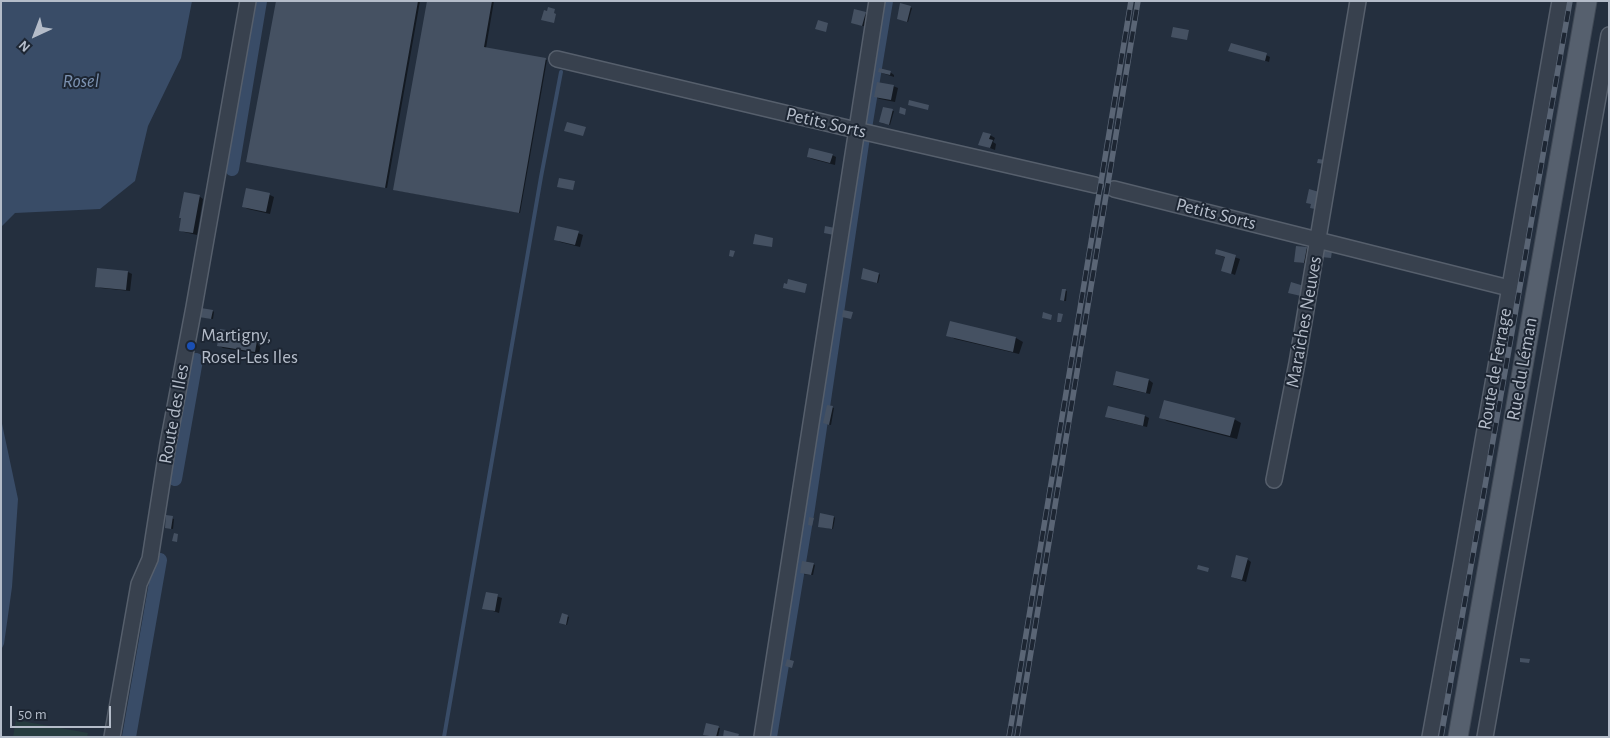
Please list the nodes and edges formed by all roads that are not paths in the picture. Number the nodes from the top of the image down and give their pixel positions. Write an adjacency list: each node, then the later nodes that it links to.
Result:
1 (248, 1): 14 (street, Route des Iles)
2 (877, 1): 8 (street)
3 (1358, 1): 11 (street)
4 (1560, 1): 12 (street, Route de Ferrage)
5 (1587, 1): 17 (main road, Rue du Léman)
6 (1609, 35): 18 (street)
7 (557, 59): 8 (street, Petits Sorts)
8 (856, 130): 9 (street, Petits Sorts); 15 (street)
9 (1095, 185)
10 (1114, 189): 11 (street, Petits Sorts)
11 (1318, 240): 12 (street, Maraîches Neuves); 13 (street, Maraîches Neuves)
12 (1509, 288): 16 (street, Route de Ferrage)
13 (1274, 480)
14 (112, 737)
15 (762, 737)
16 (1430, 737)
17 (1458, 737)
18 (1485, 737)

